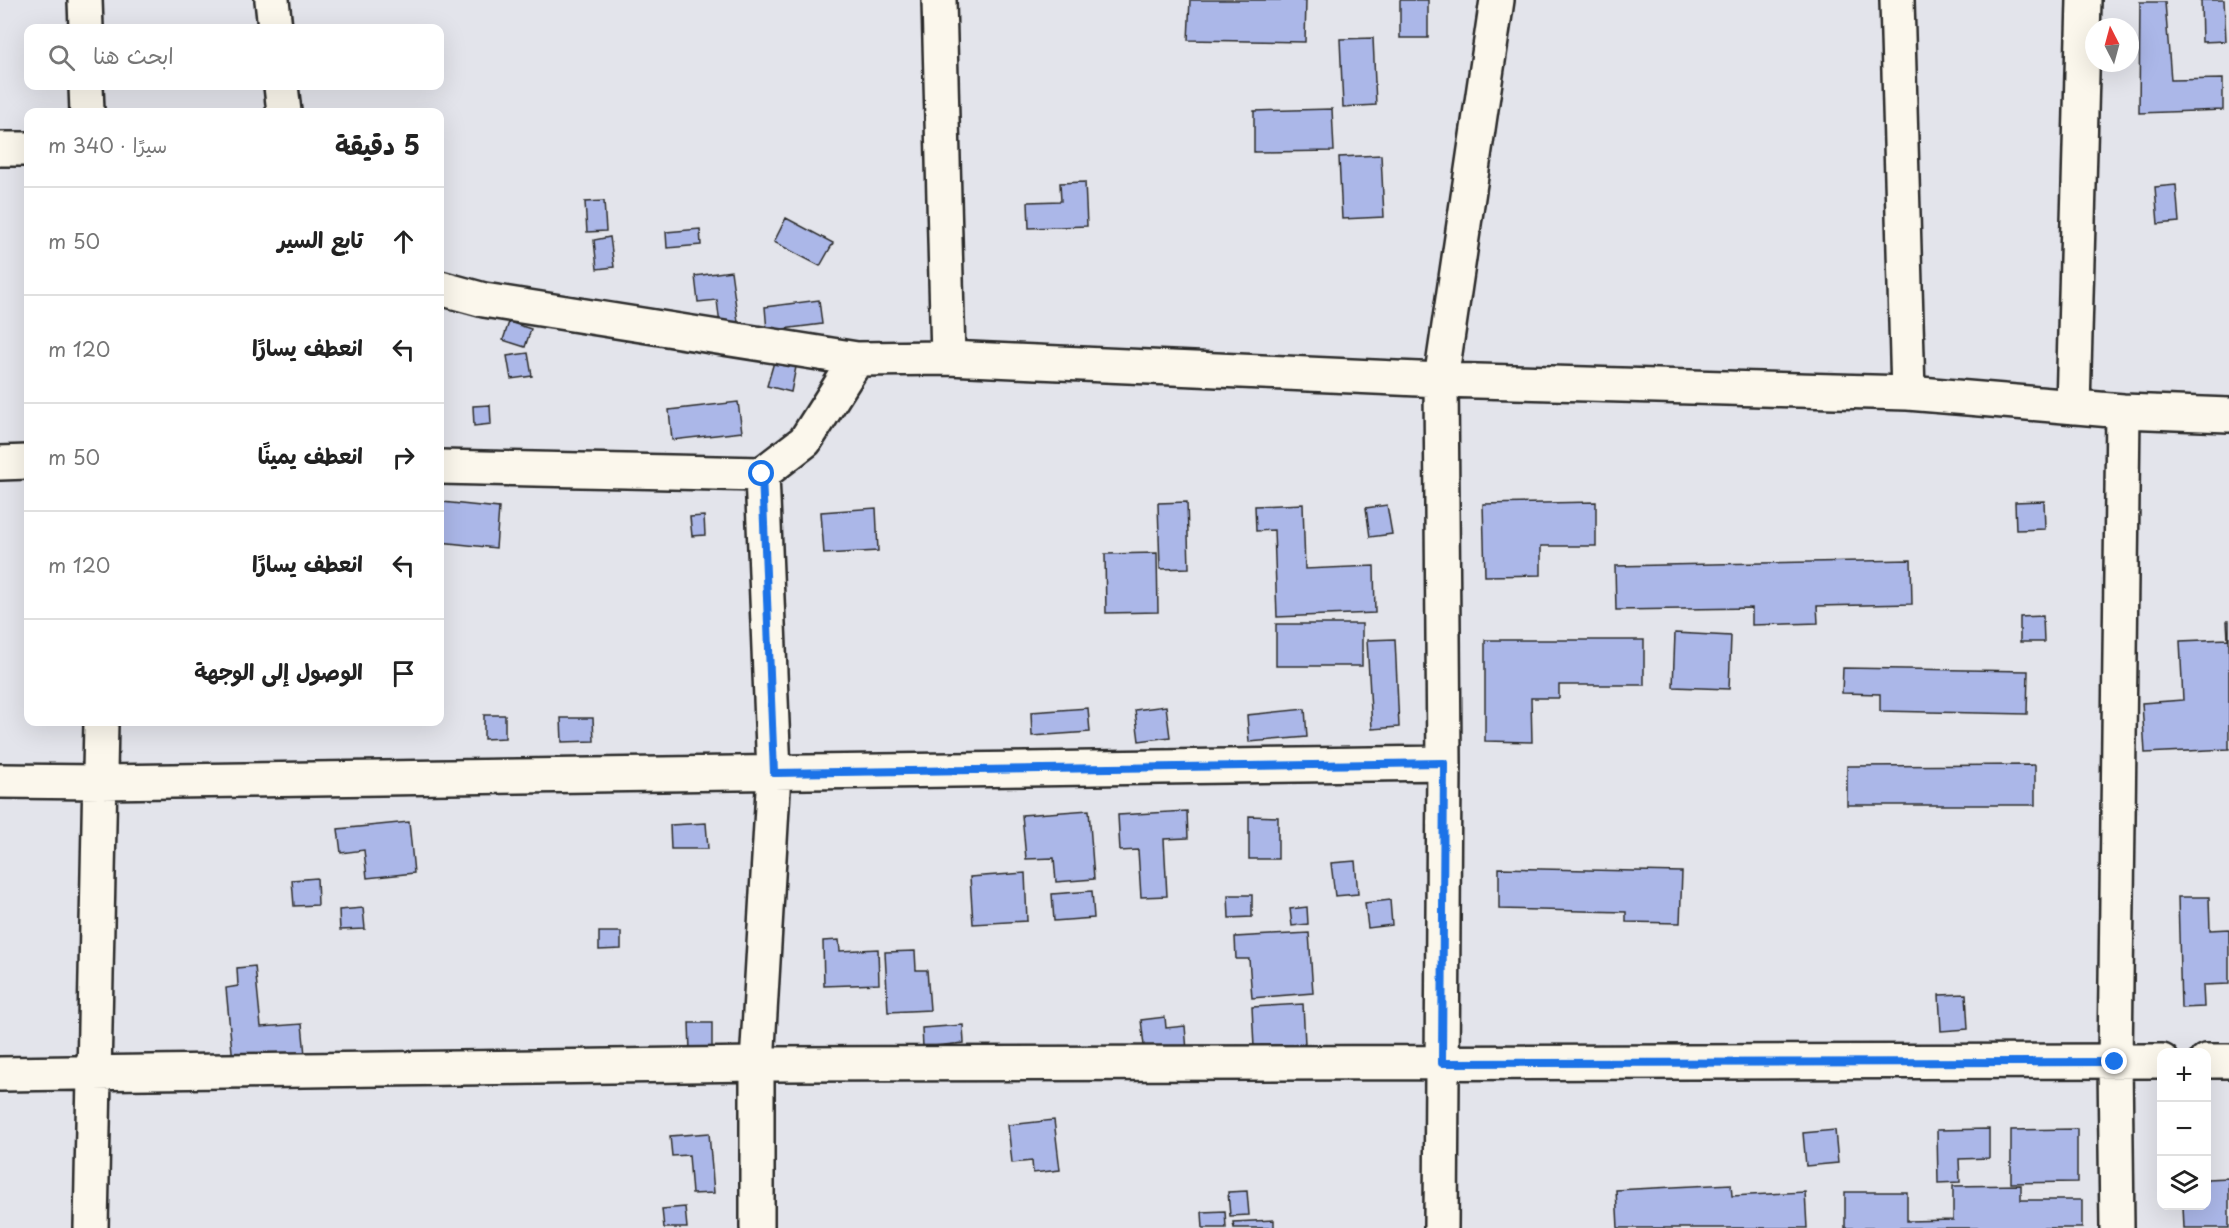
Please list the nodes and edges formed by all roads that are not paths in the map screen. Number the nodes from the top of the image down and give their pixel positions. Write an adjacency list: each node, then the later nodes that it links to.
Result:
1 (86, 0): 7 (street)
2 (272, 0): 8 (street)
3 (939, 0): 16 (street)
4 (1497, 0): 18 (street)
5 (1897, 0): 19 (street)
6 (2084, 0): 20 (street)
7 (86, 24)
8 (275, 24)
9 (86, 90): 11 (street)
10 (281, 90): 12 (street)
11 (87, 108)
12 (284, 108)
13 (0, 149): 14 (street)
14 (24, 149)
15 (444, 289): 17 (street)
16 (948, 358): 17 (street); 18 (street)
17 (858, 359): 26 (street)
18 (1441, 380): 19 (street); 28 (street)
19 (1908, 393): 20 (street)
20 (2073, 407): 21 (street)
21 (2123, 411): 22 (street); 35 (street)
22 (2229, 415)
23 (24, 462): 24 (street)
24 (0, 463)
25 (444, 467): 26 (street)
26 (762, 474): 29 (street)
27 (101, 726): 31 (street)
28 (1444, 763): 29 (street); 36 (street)
29 (774, 773): 31 (street); 37 (street)
30 (0, 781): 31 (street)
31 (101, 782): 38 (street)
32 (2157, 1061): 35 (street)
33 (2211, 1061): 34 (street)
34 (2229, 1061)
35 (2115, 1062): 36 (street); 43 (street)
36 (1442, 1063): 37 (street); 42 (street)
37 (757, 1064): 38 (street); 41 (street)
38 (94, 1073): 39 (street); 40 (street)
39 (0, 1074)
40 (91, 1228)
41 (757, 1228)
42 (1442, 1228)
43 (2117, 1228)

